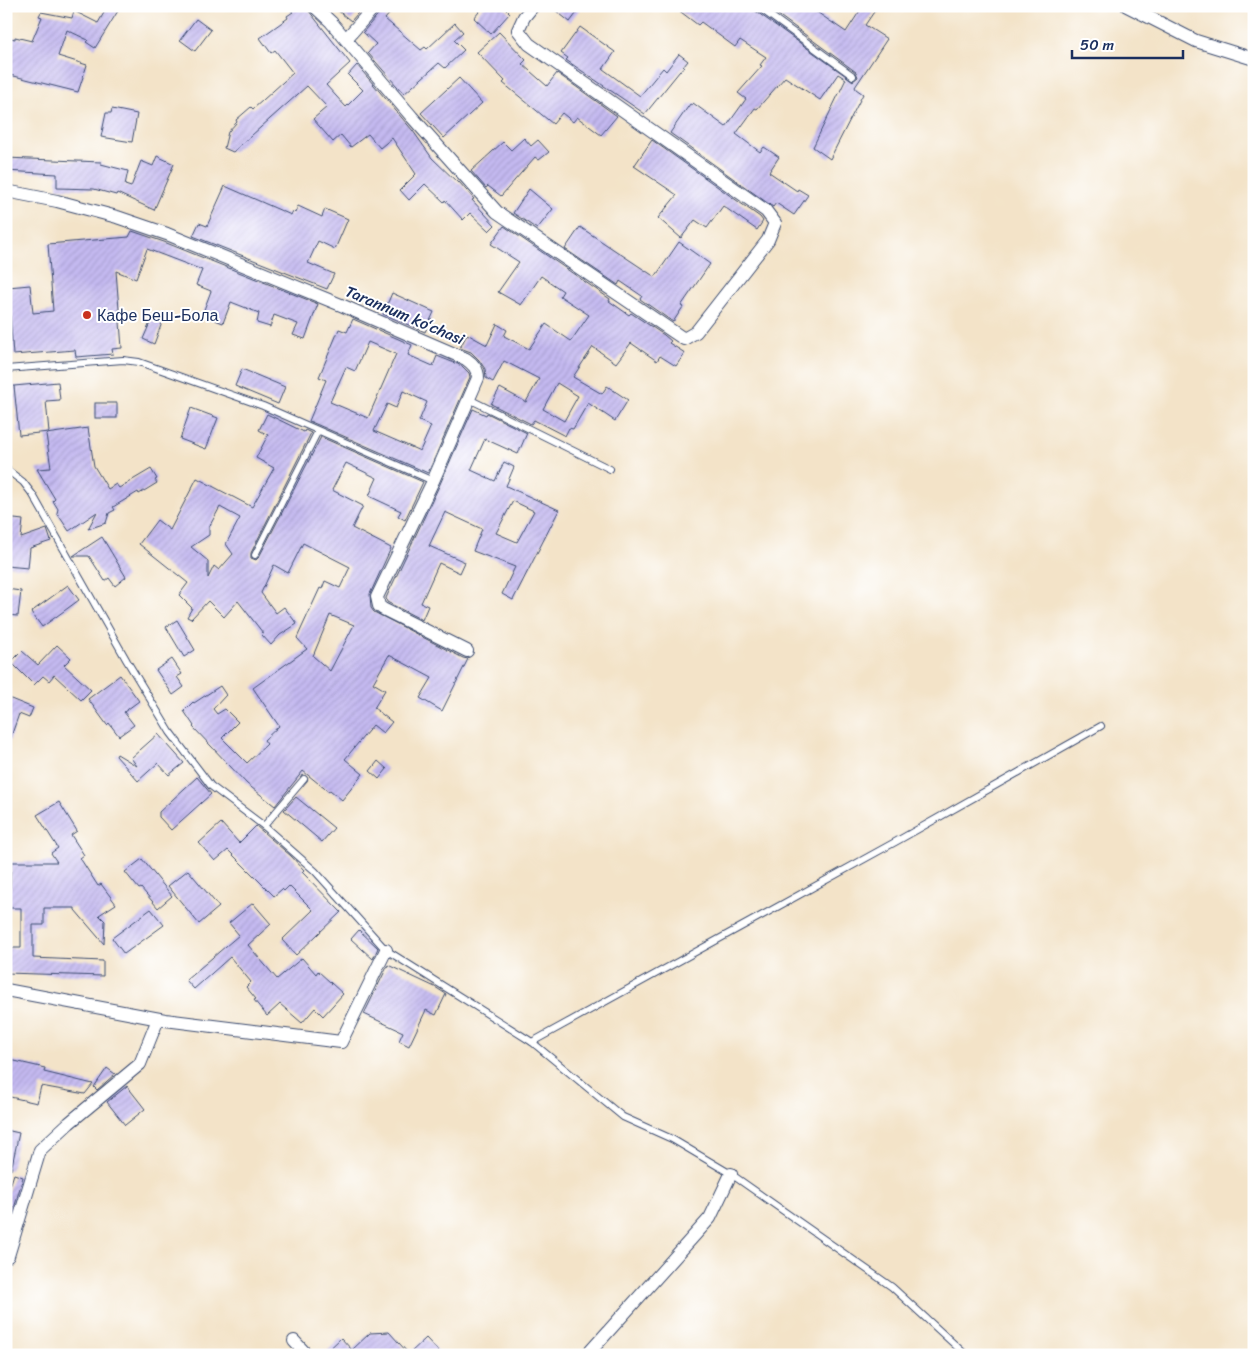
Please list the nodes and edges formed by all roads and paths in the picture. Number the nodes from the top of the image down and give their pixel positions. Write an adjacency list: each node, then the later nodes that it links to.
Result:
1 (314, 6): 6 (street)
2 (375, 6): 6 (street)
3 (533, 6): 6 (street)
4 (757, 6): 8 (lane)
5 (1127, 6): 7 (street)
6 (346, 39)
7 (1254, 59)
8 (853, 76)
9 (6, 191): 11 (street, Tarannum koʻchasi)
10 (6, 369): 12 (lane)
11 (469, 399): 13 (lane); 15 (street, Tarannum koʻchasi)
12 (318, 431): 15 (lane); 16 (lane)
13 (610, 469)
14 (6, 470): 20 (lane)
15 (433, 481): 17 (street, Tarannum koʻchasi)
16 (255, 555)
17 (467, 651)
18 (1101, 726): 24 (lane)
19 (304, 778): 20 (lane)
20 (264, 826): 21 (lane)
21 (386, 950): 23 (street); 24 (lane)
22 (6, 990): 23 (street)
23 (158, 1019): 26 (street)
24 (532, 1042): 25 (lane)
25 (731, 1174): 29 (street); 30 (lane)
26 (8, 1256)
27 (294, 1340): 28 (street)
28 (307, 1355)
29 (587, 1355)
30 (966, 1355)

